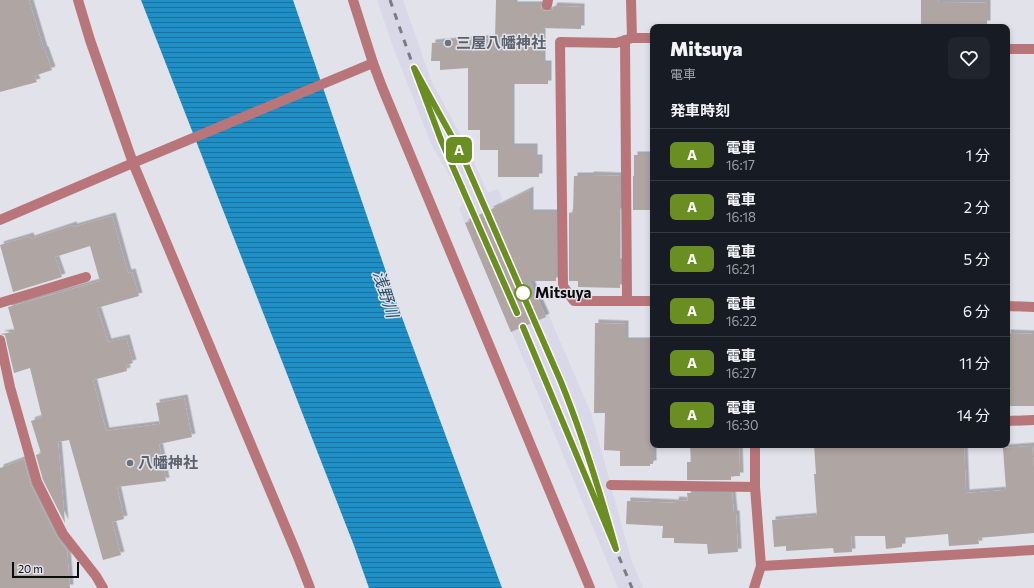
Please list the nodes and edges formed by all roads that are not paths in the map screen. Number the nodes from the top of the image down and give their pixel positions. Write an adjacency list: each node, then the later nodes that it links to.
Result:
1 (78, 0): 9 (street)
2 (353, 0): 8 (street)
3 (631, 0): 5 (street)
4 (650, 38): 5 (street)
5 (629, 39): 12 (street); 12 (street)
6 (1010, 49): 7 (street)
7 (1034, 49)
8 (373, 63): 9 (street); 27 (street)
9 (133, 163): 10 (street); 26 (street)
10 (0, 220)
11 (86, 277): 14 (street)
12 (627, 301): 13 (street)
13 (650, 301)
14 (0, 302)
15 (1010, 306): 16 (street)
16 (1034, 307)
17 (0, 340): 25 (street)
18 (1034, 420): 19 (street)
19 (1010, 421)
20 (755, 448): 22 (street)
21 (611, 485): 22 (street)
22 (755, 487): 24 (street)
23 (1034, 550): 24 (street)
24 (761, 566): 28 (street)
25 (103, 588)
26 (310, 588)
27 (590, 588)
28 (754, 588)

